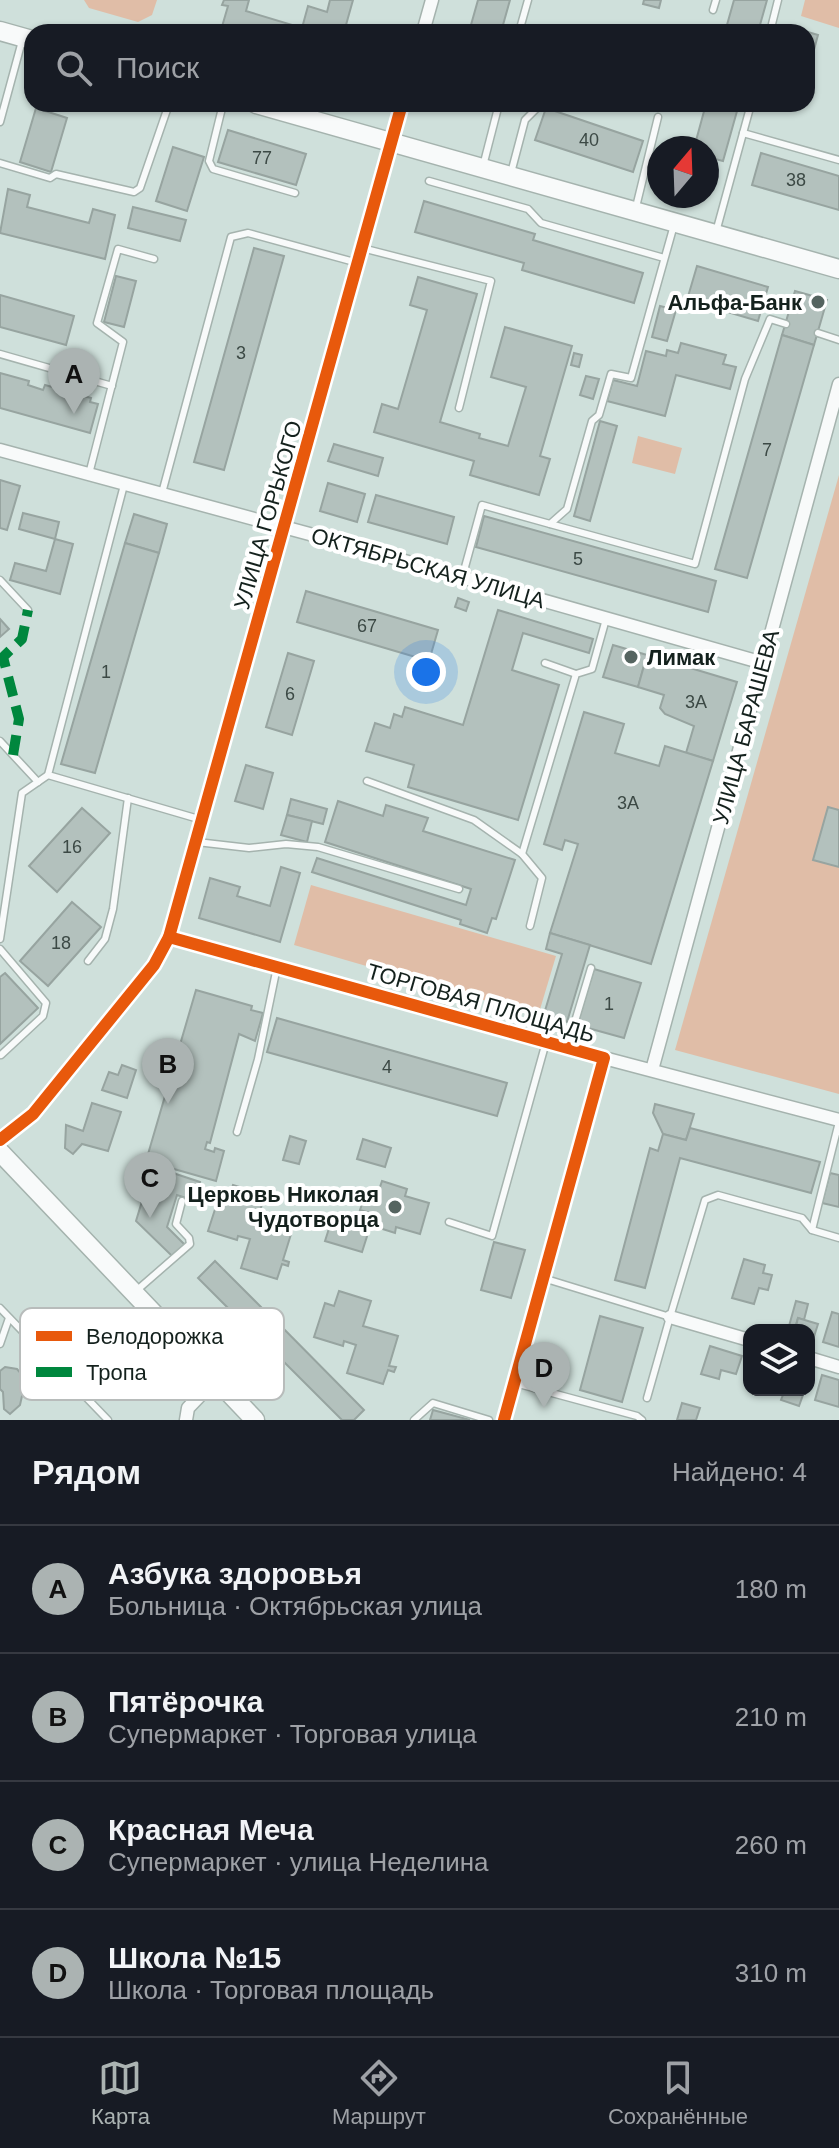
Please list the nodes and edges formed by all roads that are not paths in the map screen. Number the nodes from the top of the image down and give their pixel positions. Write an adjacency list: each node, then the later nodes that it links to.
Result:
1 (432, 0): 6 (street)
2 (528, 0): 7 (lane)
3 (716, 0): 5 (lane)
4 (778, 0): 8 (lane)
5 (713, 10)
6 (425, 24)
7 (521, 24)
8 (772, 24)
9 (0, 31): 10 (main road)
10 (24, 38)
11 (24, 48): 20 (lane)
12 (166, 112): 24 (lane)
13 (221, 112): 28 (lane)
14 (285, 112): 22 (main road)
15 (400, 112): 22 (street, УЛИЦА ГОРЬКОГО)
16 (497, 112): 25 (lane)
17 (533, 112): 26 (lane)
18 (749, 112): 21 (lane)
19 (658, 117): 29 (lane)
20 (0, 122)
21 (743, 133): 23 (lane); 31 (lane)
22 (392, 142): 25 (main road); 32 (street, УЛИЦА ГОРЬКОГО)
23 (839, 160)
24 (0, 163)
25 (482, 168): 26 (main road)
26 (510, 176): 29 (main road)
27 (429, 181): 33 (lane)
28 (295, 193)
29 (635, 211): 30 (main road)
30 (675, 223): 31 (main road); 33 (lane)
31 (715, 234): 36 (main road)
32 (362, 248): 35 (street, УЛИЦА ГОРЬКОГО); 43 (lane)
33 (664, 258): 48 (lane)
34 (154, 259): 42 (lane)
35 (358, 263): 47 (lane); 49 (street, УЛИЦА ГОРЬКОГО)
36 (839, 269)
37 (786, 324): 48 (lane)
38 (818, 333): 39 (lane)
39 (839, 340)
40 (0, 354): 42 (lane)
41 (839, 384): 55 (street, УЛИЦА БАРАШЕВА)
42 (112, 386): 45 (lane)
43 (459, 408)
44 (0, 450): 45 (street, ОКТЯБРЬСКАЯ УЛИЦА)
45 (89, 474): 46 (street, ОКТЯБРЬСКАЯ УЛИЦА)
46 (125, 484): 47 (street, ОКТЯБРЬСКАЯ УЛИЦА); 58 (lane)
47 (162, 494): 49 (street, ОКТЯБРЬСКАЯ УЛИЦА)
48 (550, 524): 50 (lane)
49 (285, 528): 50 (street, ОКТЯБРЬСКАЯ УЛИЦА); 62 (street, УЛИЦА ГОРЬКОГО)
50 (462, 578): 53 (street, ОКТЯБРЬСКАЯ УЛИЦА)
51 (0, 580): 52 (lane)
52 (28, 610)
53 (606, 619): 55 (street, ОКТЯБРЬСКАЯ УЛИЦА); 56 (lane)
54 (545, 663): 56 (lane)
55 (763, 663): 77 (street, УЛИЦА БАРАШЕВА)
56 (576, 674): 64 (lane)
57 (0, 741): 60 (lane)
58 (48, 775): 60 (lane); 61 (lane)
59 (367, 781): 64 (lane)
60 (38, 782): 68 (lane)
61 (128, 798): 62 (lane); 70 (lane)
62 (202, 820): 63 (street, УЛИЦА ГОРЬКОГО)
63 (197, 842): 65 (lane); 67 (street, УЛИЦА ГОРЬКОГО)
64 (522, 854): 66 (lane)
65 (459, 889)
66 (530, 926)
67 (169, 937): 71 (street, ТОРГОВАЯ ПЛОЩАДЬ); 80 (street, УЛИЦА ГОРЬКОГО)
68 (0, 939)
69 (0, 949): 75 (lane)
70 (88, 961)
71 (277, 967): 73 (street, ТОРГОВАЯ ПЛОЩАДЬ); 79 (lane)
72 (591, 968): 74 (lane)
73 (546, 1042): 74 (street, ТОРГОВАЯ ПЛОЩАДЬ); 83 (lane)
74 (567, 1048): 76 (street, ТОРГОВАЯ ПЛОЩАДЬ)
75 (1, 1055)
76 (604, 1058): 77 (street); 86 (street, ТОРГОВАЯ ПЛОЩАДЬ)
77 (652, 1070): 78 (street)
78 (839, 1121): 84 (lane)
79 (237, 1132)
80 (0, 1140)
81 (0, 1152): 87 (main road)
82 (182, 1201): 87 (lane)
83 (449, 1222)
84 (812, 1230): 85 (lane); 90 (lane)
85 (839, 1238)
86 (543, 1278): 90 (lane); 97 (street, ТОРГОВАЯ ПЛОЩАДЬ)
87 (133, 1293): 89 (main road)
88 (0, 1308): 91 (lane)
89 (147, 1308)
90 (670, 1317): 93 (street); 98 (lane)
91 (9, 1318): 92 (lane); 94 (lane)
92 (20, 1329)
93 (743, 1338)
94 (0, 1344)
95 (815, 1360): 96 (street)
96 (839, 1367)
97 (514, 1382): 107 (street, ТОРГОВАЯ ПЛОЩАДЬ); 108 (lane)
98 (647, 1398)
99 (89, 1400): 102 (lane)
100 (193, 1400): 103 (street)
101 (235, 1400): 104 (main road)
102 (108, 1420)
103 (186, 1420)
104 (255, 1420)
105 (414, 1420): 106 (lane)
106 (489, 1420)
107 (504, 1420)
108 (642, 1420)

